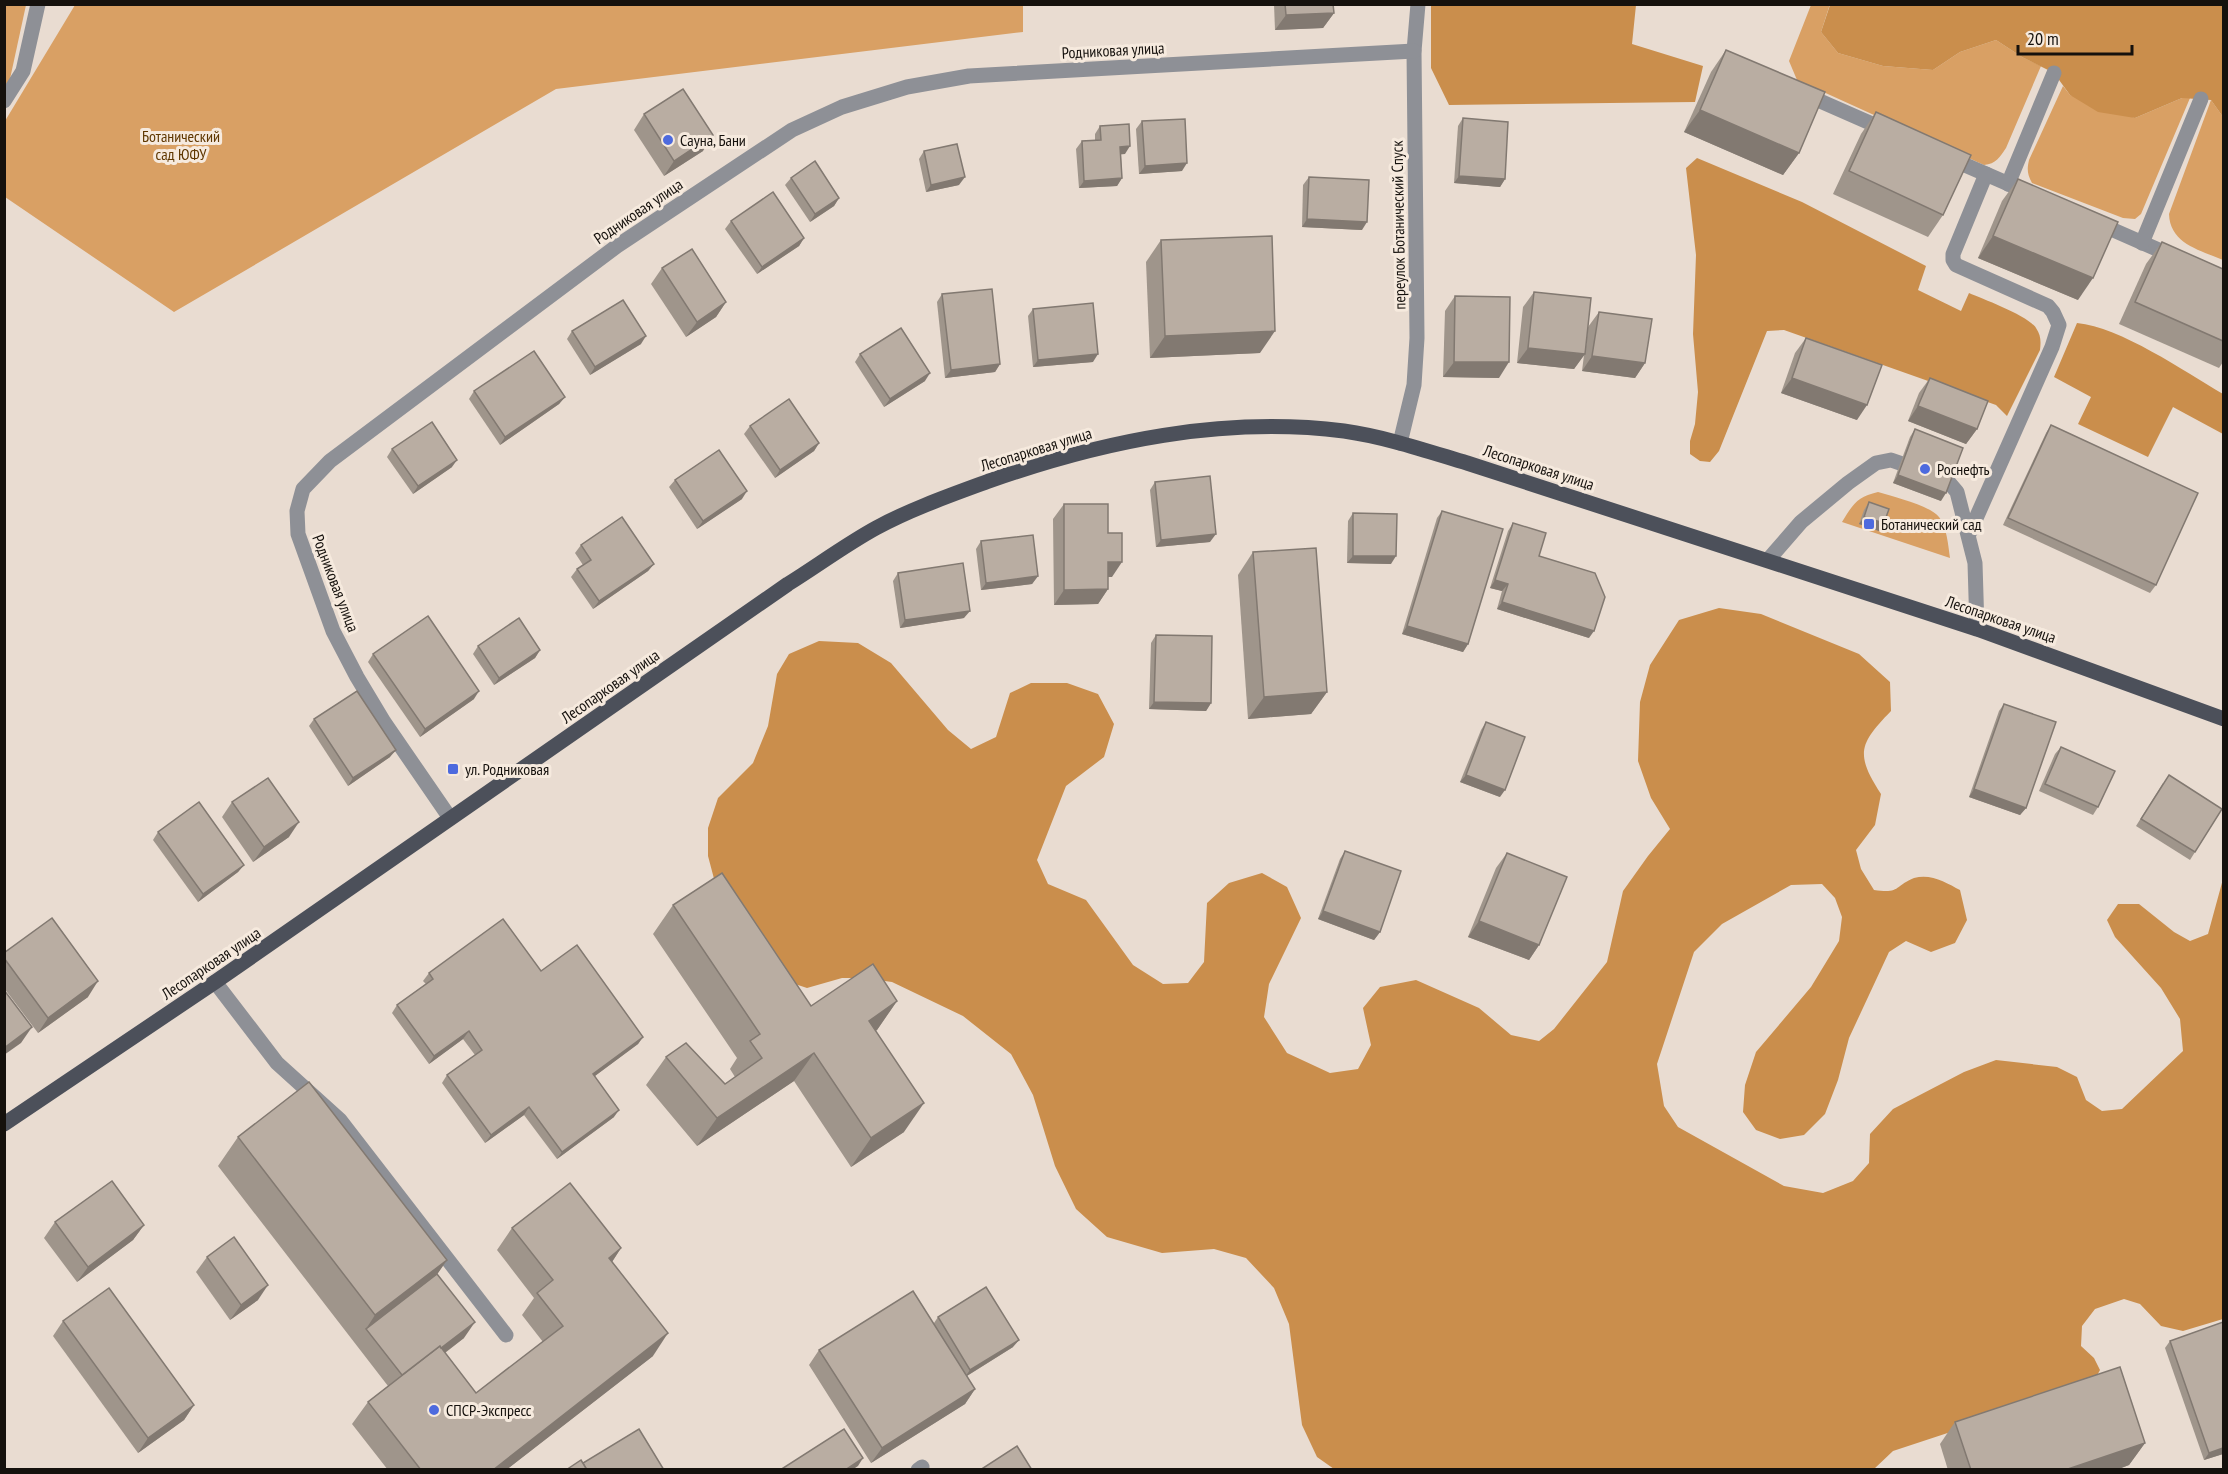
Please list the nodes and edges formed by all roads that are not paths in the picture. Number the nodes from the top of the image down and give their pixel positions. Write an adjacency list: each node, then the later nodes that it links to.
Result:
1 (38, 4): 7 (street)
2 (1418, 4): 3 (street, переулок Ботанический Спуск)
3 (1414, 51): 16 (street, переулок Ботанический Спуск); 21 (street, Родниковая улица)
4 (2054, 73): 11 (street)
5 (1794, 89): 8 (street)
6 (2201, 99): 14 (street)
7 (4, 101)
8 (1900, 136)
9 (1932, 150): 10 (street)
10 (1986, 174): 11 (street); 17 (street)
11 (2008, 184): 12 (street)
12 (2049, 202)
13 (2080, 216): 14 (street)
14 (2142, 243): 15 (street)
15 (2193, 265)
16 (1400, 443): 18 (main road, Лесопарковая улица); 21 (main road, Лесопарковая улица)
17 (1969, 534): 18 (street); 19 (street)
18 (1768, 560): 19 (main road, Лесопарковая улица)
19 (1977, 629): 20 (main road, Лесопарковая улица)
20 (2223, 719)
21 (450, 818): 22 (main road, Лесопарковая улица)
22 (215, 982): 23 (main road, Лесопарковая улица); 24 (street)
23 (4, 1124)
24 (506, 1335)

